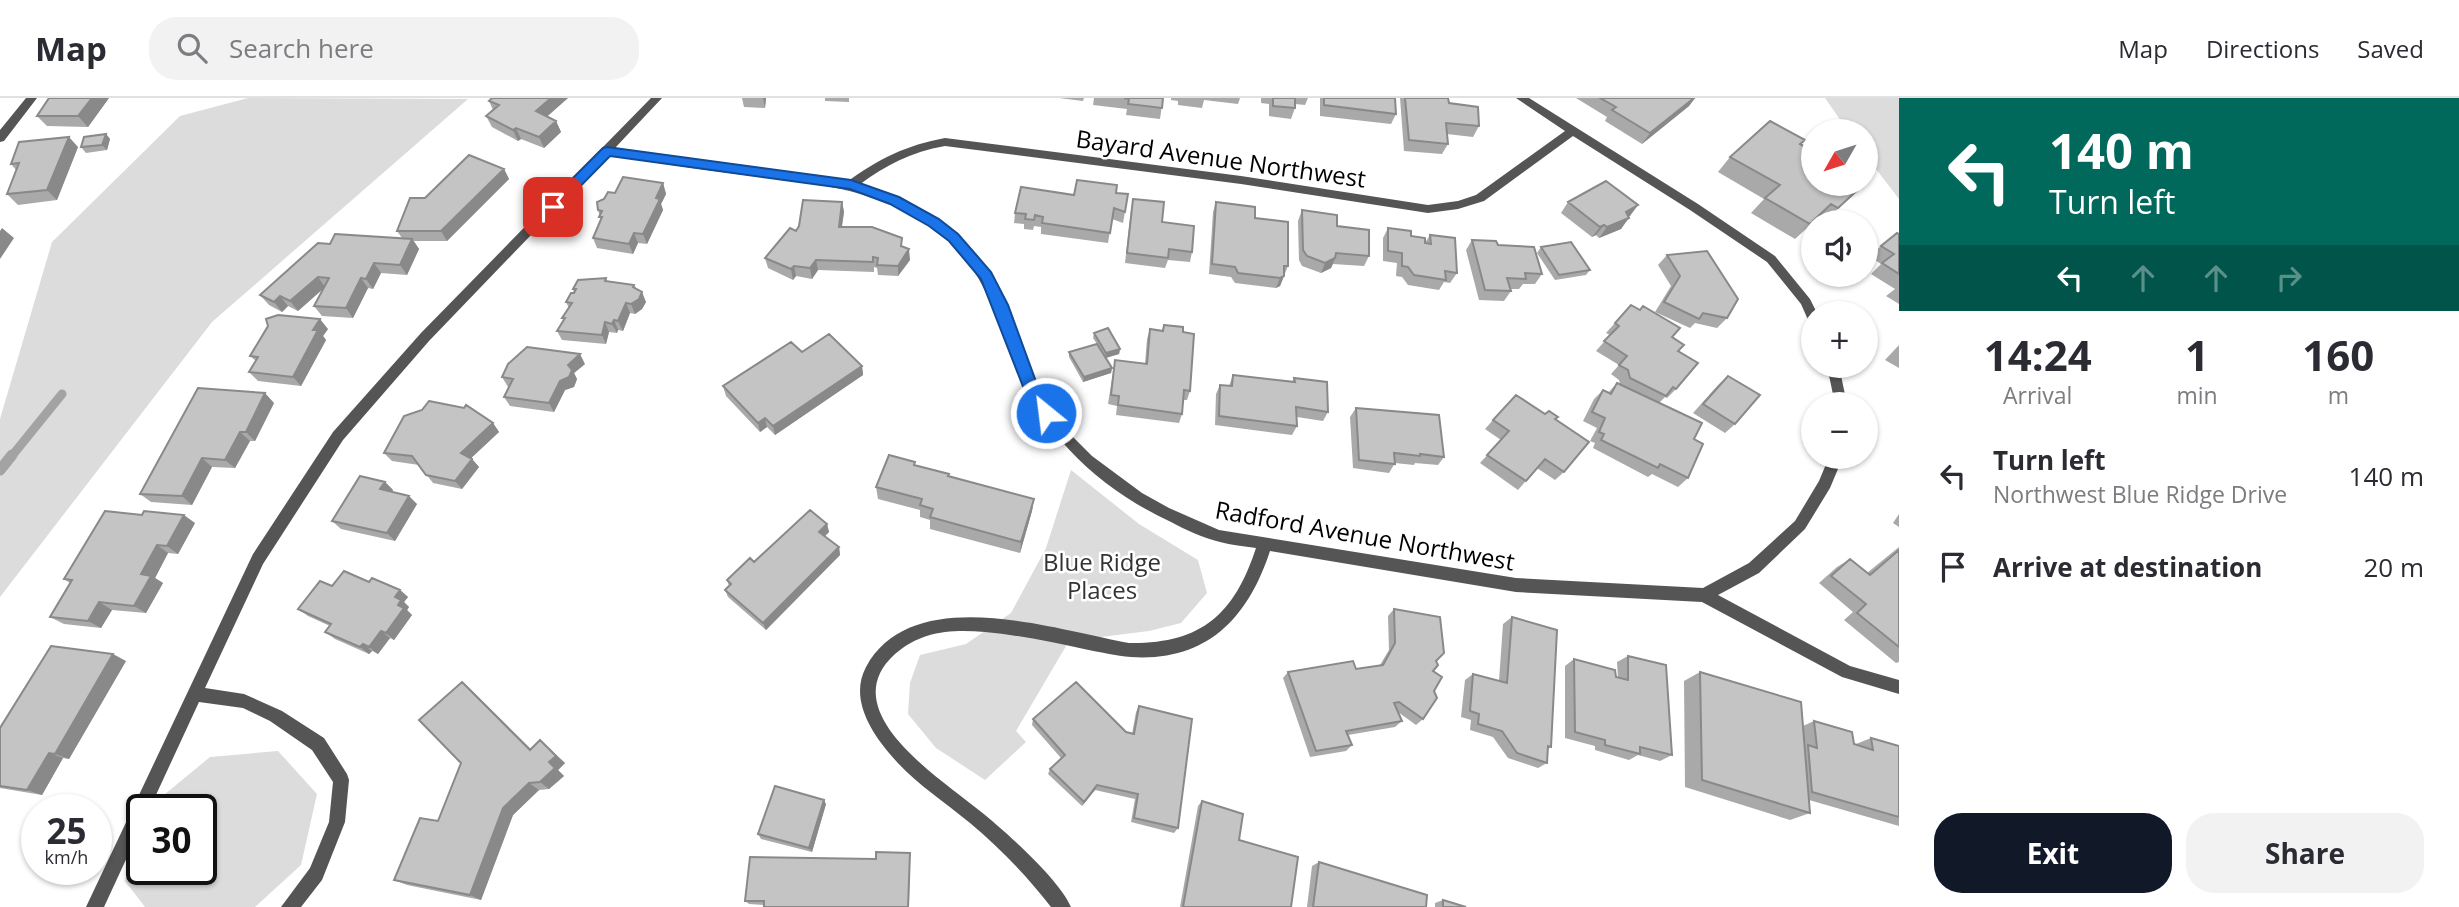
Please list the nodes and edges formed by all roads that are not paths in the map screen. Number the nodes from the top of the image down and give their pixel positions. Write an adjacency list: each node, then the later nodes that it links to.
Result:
1 (32, 98): 5 (street)
2 (657, 98): 6 (street)
3 (1524, 99): 4 (street)
4 (1573, 130): 7 (street, Bayard Avenue Northwest); 8 (street)
5 (0, 138)
6 (607, 151): 7 (street, Radford Avenue Northwest); 13 (street)
7 (851, 185): 10 (street, Radford Avenue Northwest)
8 (1805, 301)
9 (1831, 469): 11 (street)
10 (1265, 544): 11 (street, Radford Avenue Northwest); 16 (street)
11 (1704, 595): 12 (street)
12 (1899, 687)
13 (194, 694): 14 (street); 15 (street)
14 (95, 907)
15 (290, 907)
16 (1062, 907)

